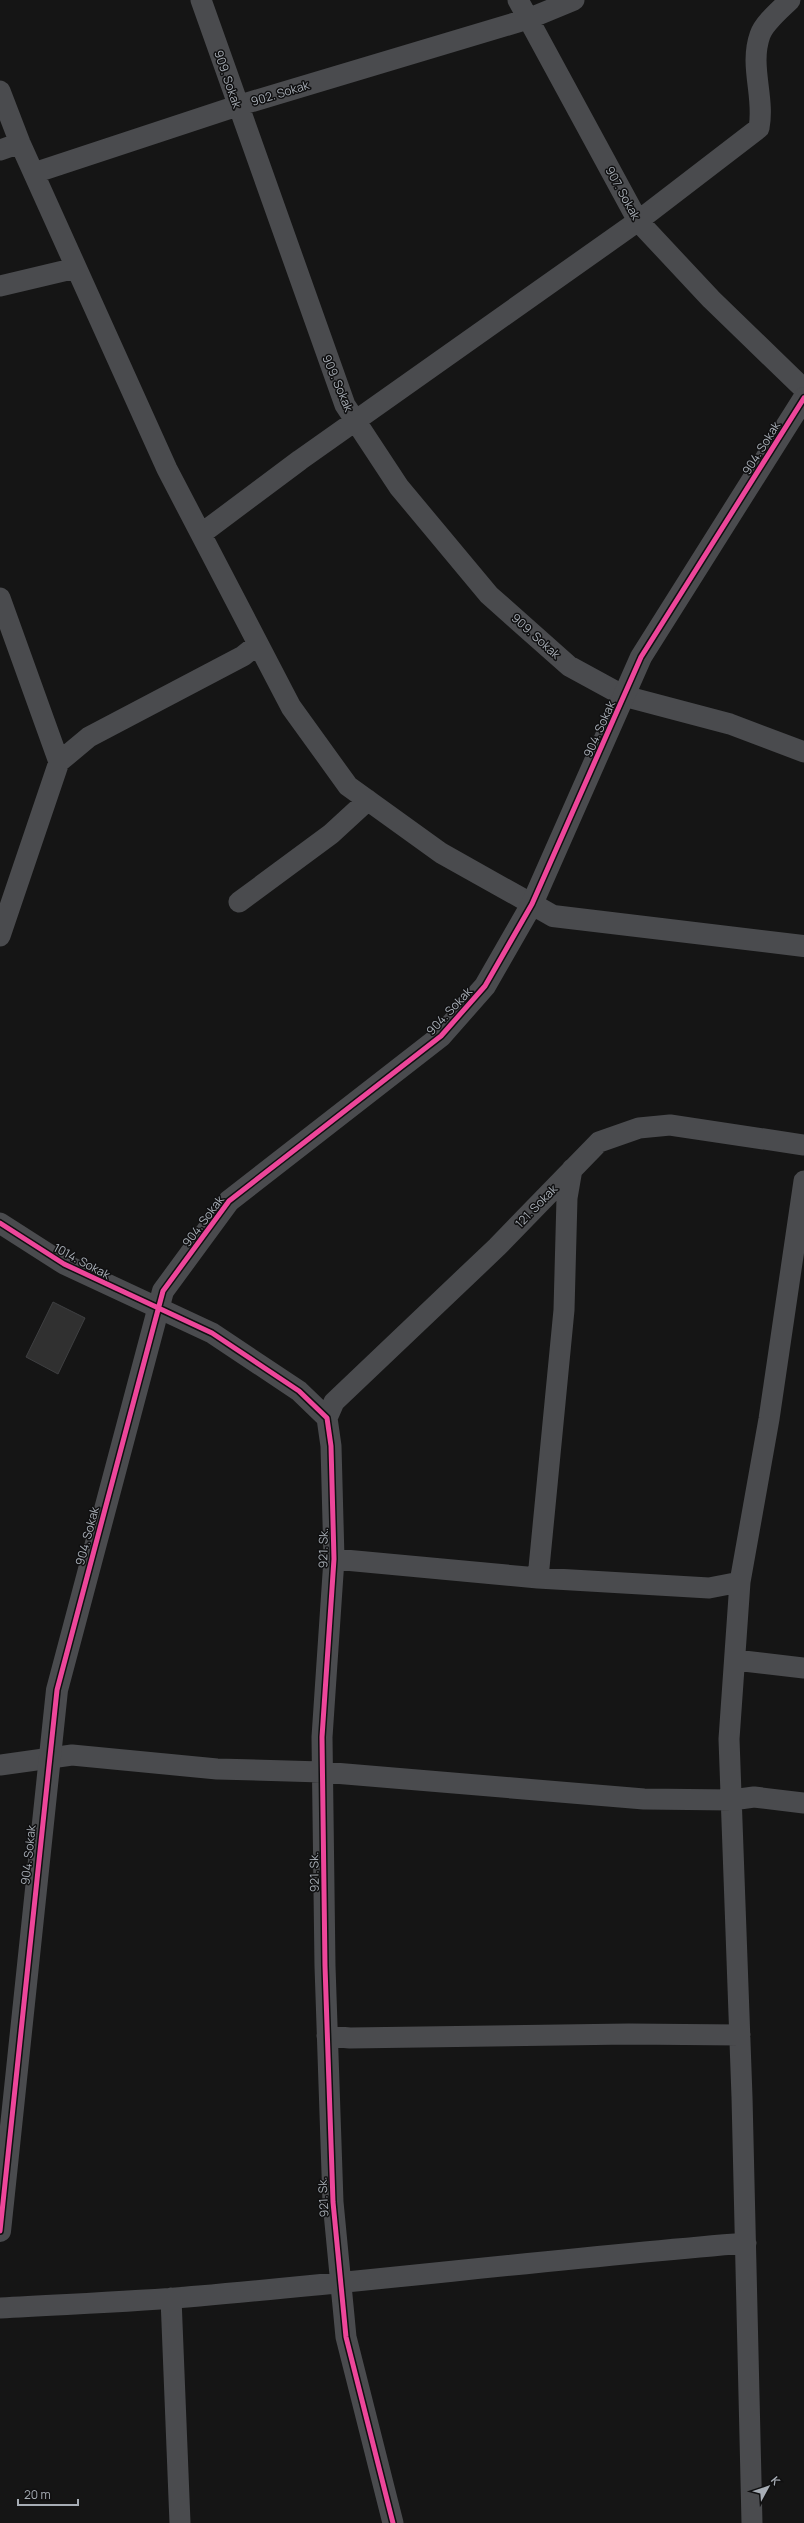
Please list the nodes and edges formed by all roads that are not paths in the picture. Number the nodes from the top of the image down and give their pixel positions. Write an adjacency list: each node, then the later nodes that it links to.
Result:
1 (201, 0): 7 (street, 909. Sokak)
2 (518, 0): 5 (street, 907. Sokak)
3 (574, 0): 5 (street, 902. Sokak)
4 (790, 0): 11 (street)
5 (528, 20): 7 (street, 902. Sokak); 11 (street, 907. Sokak)
6 (0, 91): 8 (street)
7 (237, 106): 10 (street, 902. Sokak); 16 (street, 909. Sokak)
8 (20, 144): 9 (street); 10 (street)
9 (0, 150)
10 (34, 173): 12 (street)
11 (638, 220): 14 (street, 907. Sokak); 16 (street)
12 (76, 268): 13 (street); 17 (street)
13 (0, 286)
14 (804, 389)
15 (804, 398): 20 (street, 904. Sokak)
16 (355, 420): 17 (street); 20 (street, 909. Sokak)
17 (201, 534): 19 (street)
18 (0, 598): 22 (street)
19 (258, 644): 22 (street); 23 (street)
20 (624, 696): 21 (street, 909. Sokak); 25 (street, 904. Sokak)
21 (804, 752)
22 (59, 762): 26 (street)
23 (368, 800): 24 (street); 25 (street)
24 (239, 902)
25 (532, 904): 27 (street); 32 (street, 904. Sokak)
26 (0, 936)
27 (804, 946)
28 (804, 1145): 29 (street, 121. Sokak)
29 (572, 1169): 33 (street, 121. Sokak); 35 (street)
30 (804, 1181): 36 (street)
31 (0, 1223): 32 (street, 1014. Sokak)
32 (158, 1310): 33 (street); 39 (street, 904. Sokak)
33 (327, 1418): 34 (street, 921. Sk.)
34 (334, 1559): 35 (street); 41 (street, 921. Sk.)
35 (538, 1578): 36 (street)
36 (740, 1582): 37 (street)
37 (735, 1660): 38 (street); 42 (street)
38 (804, 1668)
39 (48, 1759): 40 (street); 41 (street); 46 (street, 904. Sokak)
40 (0, 1765)
41 (322, 1772): 42 (street); 45 (street, 921. Sk.)
42 (732, 1800): 43 (street); 44 (street)
43 (804, 1803)
44 (740, 2035): 45 (street); 47 (street)
45 (327, 2036): 48 (street, 921. Sk.)
46 (1, 2224)
47 (746, 2242): 48 (street); 53 (street)
48 (341, 2282): 49 (street); 52 (street, 921. Sk.)
49 (171, 2298): 50 (street); 51 (street)
50 (0, 2308)
51 (180, 2523)
52 (393, 2523)
53 (752, 2523)

